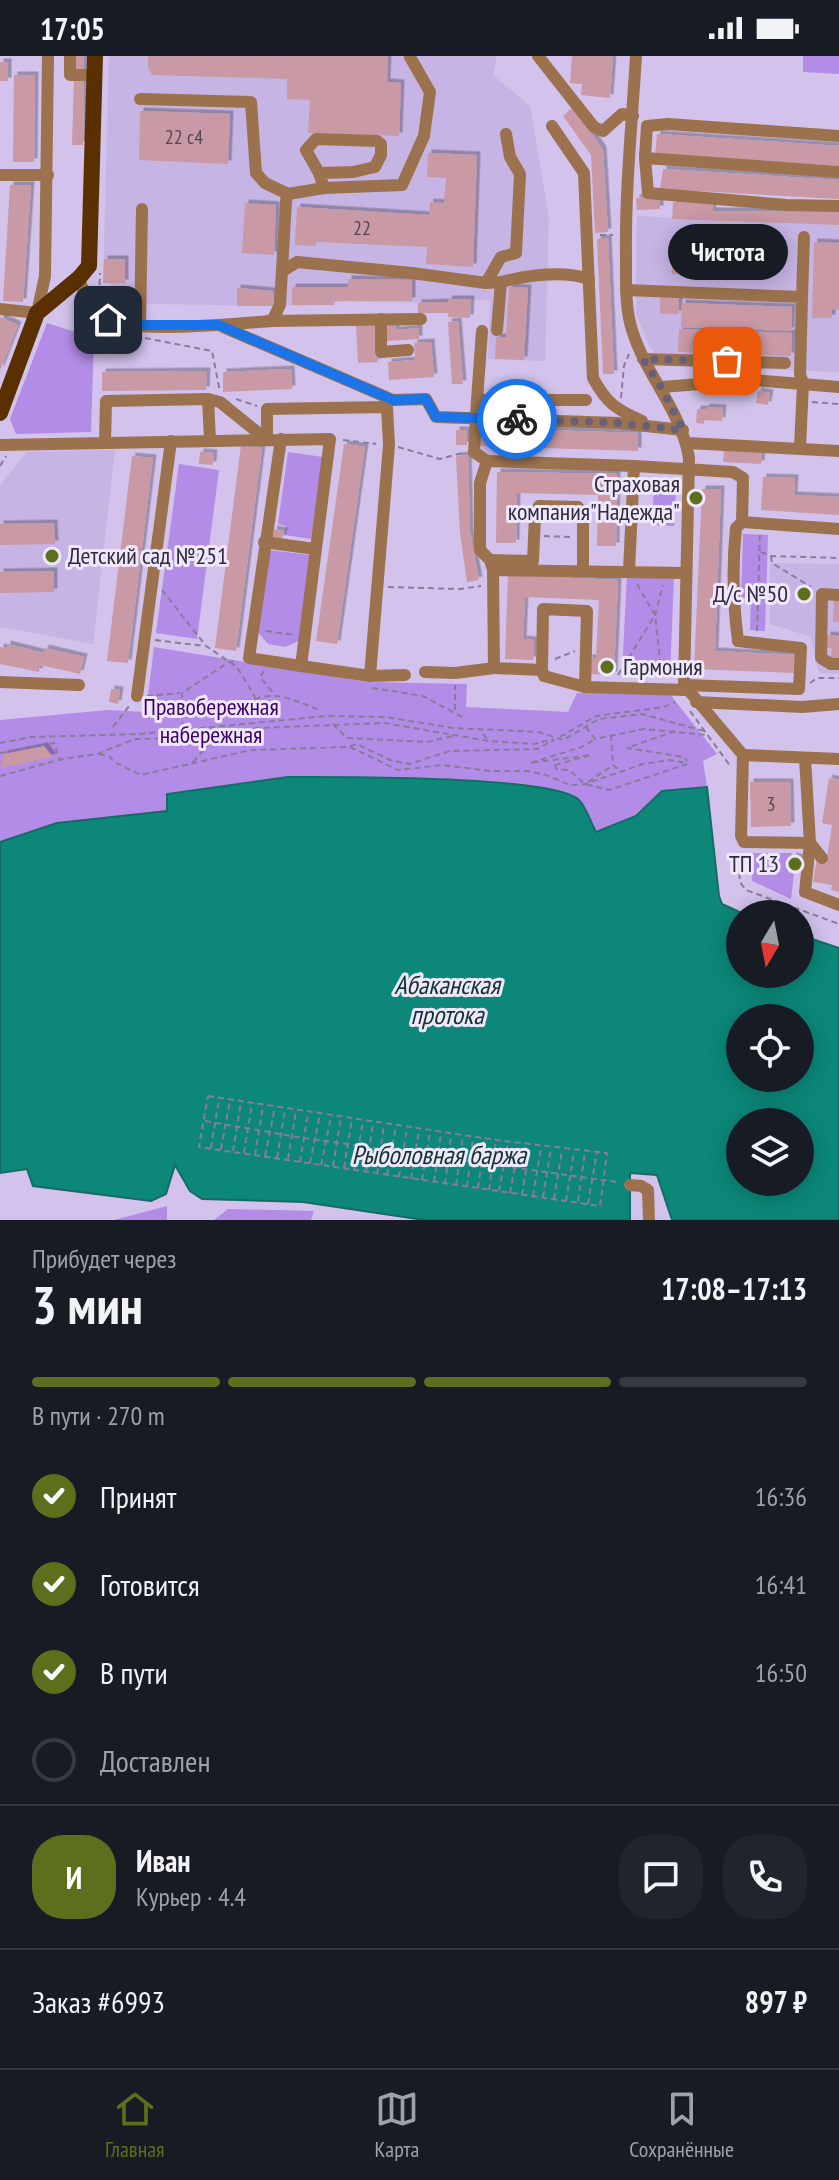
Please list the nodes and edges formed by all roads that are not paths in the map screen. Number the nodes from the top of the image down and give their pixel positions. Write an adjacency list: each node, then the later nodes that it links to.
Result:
1 (48, 56): 18 (street)
2 (70, 56): 7 (street)
3 (95, 56): 7 (main road)
4 (538, 56): 9 (street)
5 (636, 56): 9 (street)
6 (410, 57): 19 (street)
7 (95, 75): 25 (main road)
8 (140, 99): 20 (street)
9 (632, 120): 11 (street); 29 (street)
10 (552, 126): 26 (street)
11 (647, 126): 13 (street); 14 (street)
12 (506, 134): 28 (street)
13 (839, 136)
14 (645, 158): 15 (street); 21 (street)
15 (839, 172)
16 (319, 173): 16 (street); 19 (street)
17 (0, 175): 18 (street)
18 (48, 175): 32 (street)
19 (324, 188): 20 (street)
20 (288, 194): 24 (street)
21 (839, 206)
22 (142, 209): 37 (street)
23 (804, 237): 30 (street)
24 (283, 271): 28 (street); 35 (street)
25 (79, 278): 32 (main road); 37 (street)
26 (589, 279): 27 (street); 51 (street)
27 (501, 282): 28 (street); 38 (street)
28 (486, 283)
29 (626, 290): 30 (street); 41 (street)
30 (802, 297): 43 (street)
31 (0, 309): 32 (street)
32 (37, 313): 49 (main road)
33 (381, 319): 34 (street); 35 (street); 40 (street)
34 (421, 319)
35 (272, 321): 36 (street)
36 (219, 325): 37 (street); 50 (street)
37 (140, 326)
38 (497, 330)
39 (482, 331): 47 (street)
40 (408, 350)
41 (643, 359): 42 (street); 44 (street)
42 (785, 363)
43 (803, 384): 44 (street); 45 (street); 59 (street)
44 (661, 387): 52 (street)
45 (839, 387)
46 (208, 399): 54 (street); 56 (street); 57 (street)
47 (477, 400): 48 (street); 50 (street)
48 (586, 400)
49 (0, 413)
50 (476, 418): 51 (street); 61 (street)
51 (656, 427): 52 (street)
52 (685, 436): 59 (street); 63 (street)
53 (281, 439): 54 (street); 66 (street); 67 (street)
54 (267, 440): 56 (street); 80 (street)
55 (171, 441): 56 (street); 57 (street); 84 (street)
56 (210, 441)
57 (105, 442): 58 (street)
58 (0, 445)
59 (800, 447): 60 (street)
60 (839, 451)
61 (487, 461): 62 (street); 68 (street)
62 (634, 466): 63 (street); 70 (street)
63 (689, 469): 64 (street); 71 (street)
64 (742, 522): 65 (street); 83 (street)
65 (839, 529)
66 (264, 542): 67 (street); 74 (street)
67 (315, 549): 74 (street)
68 (491, 565): 69 (street); 69 (street); 76 (street)
69 (583, 571): 70 (street)
70 (629, 571): 71 (street)
71 (684, 573): 83 (street)
72 (839, 595): 73 (street)
73 (839, 664)
74 (301, 666): 80 (street)
75 (542, 667): 76 (street); 82 (street); 82 (street)
76 (494, 668): 77 (street)
77 (425, 672)
78 (405, 675): 80 (street)
79 (0, 682): 81 (street)
80 (370, 682)
81 (79, 685)
82 (585, 687): 83 (street)
83 (683, 692): 85 (street)
84 (137, 696)
85 (696, 702): 86 (street); 87 (street)
86 (839, 704)
87 (743, 755): 88 (street); 90 (street)
88 (805, 758): 89 (street); 90 (street)
89 (839, 759)
90 (810, 843): 91 (street); 92 (street)
91 (822, 858)
92 (839, 905)
93 (630, 1185): 94 (street)
94 (649, 1220)

